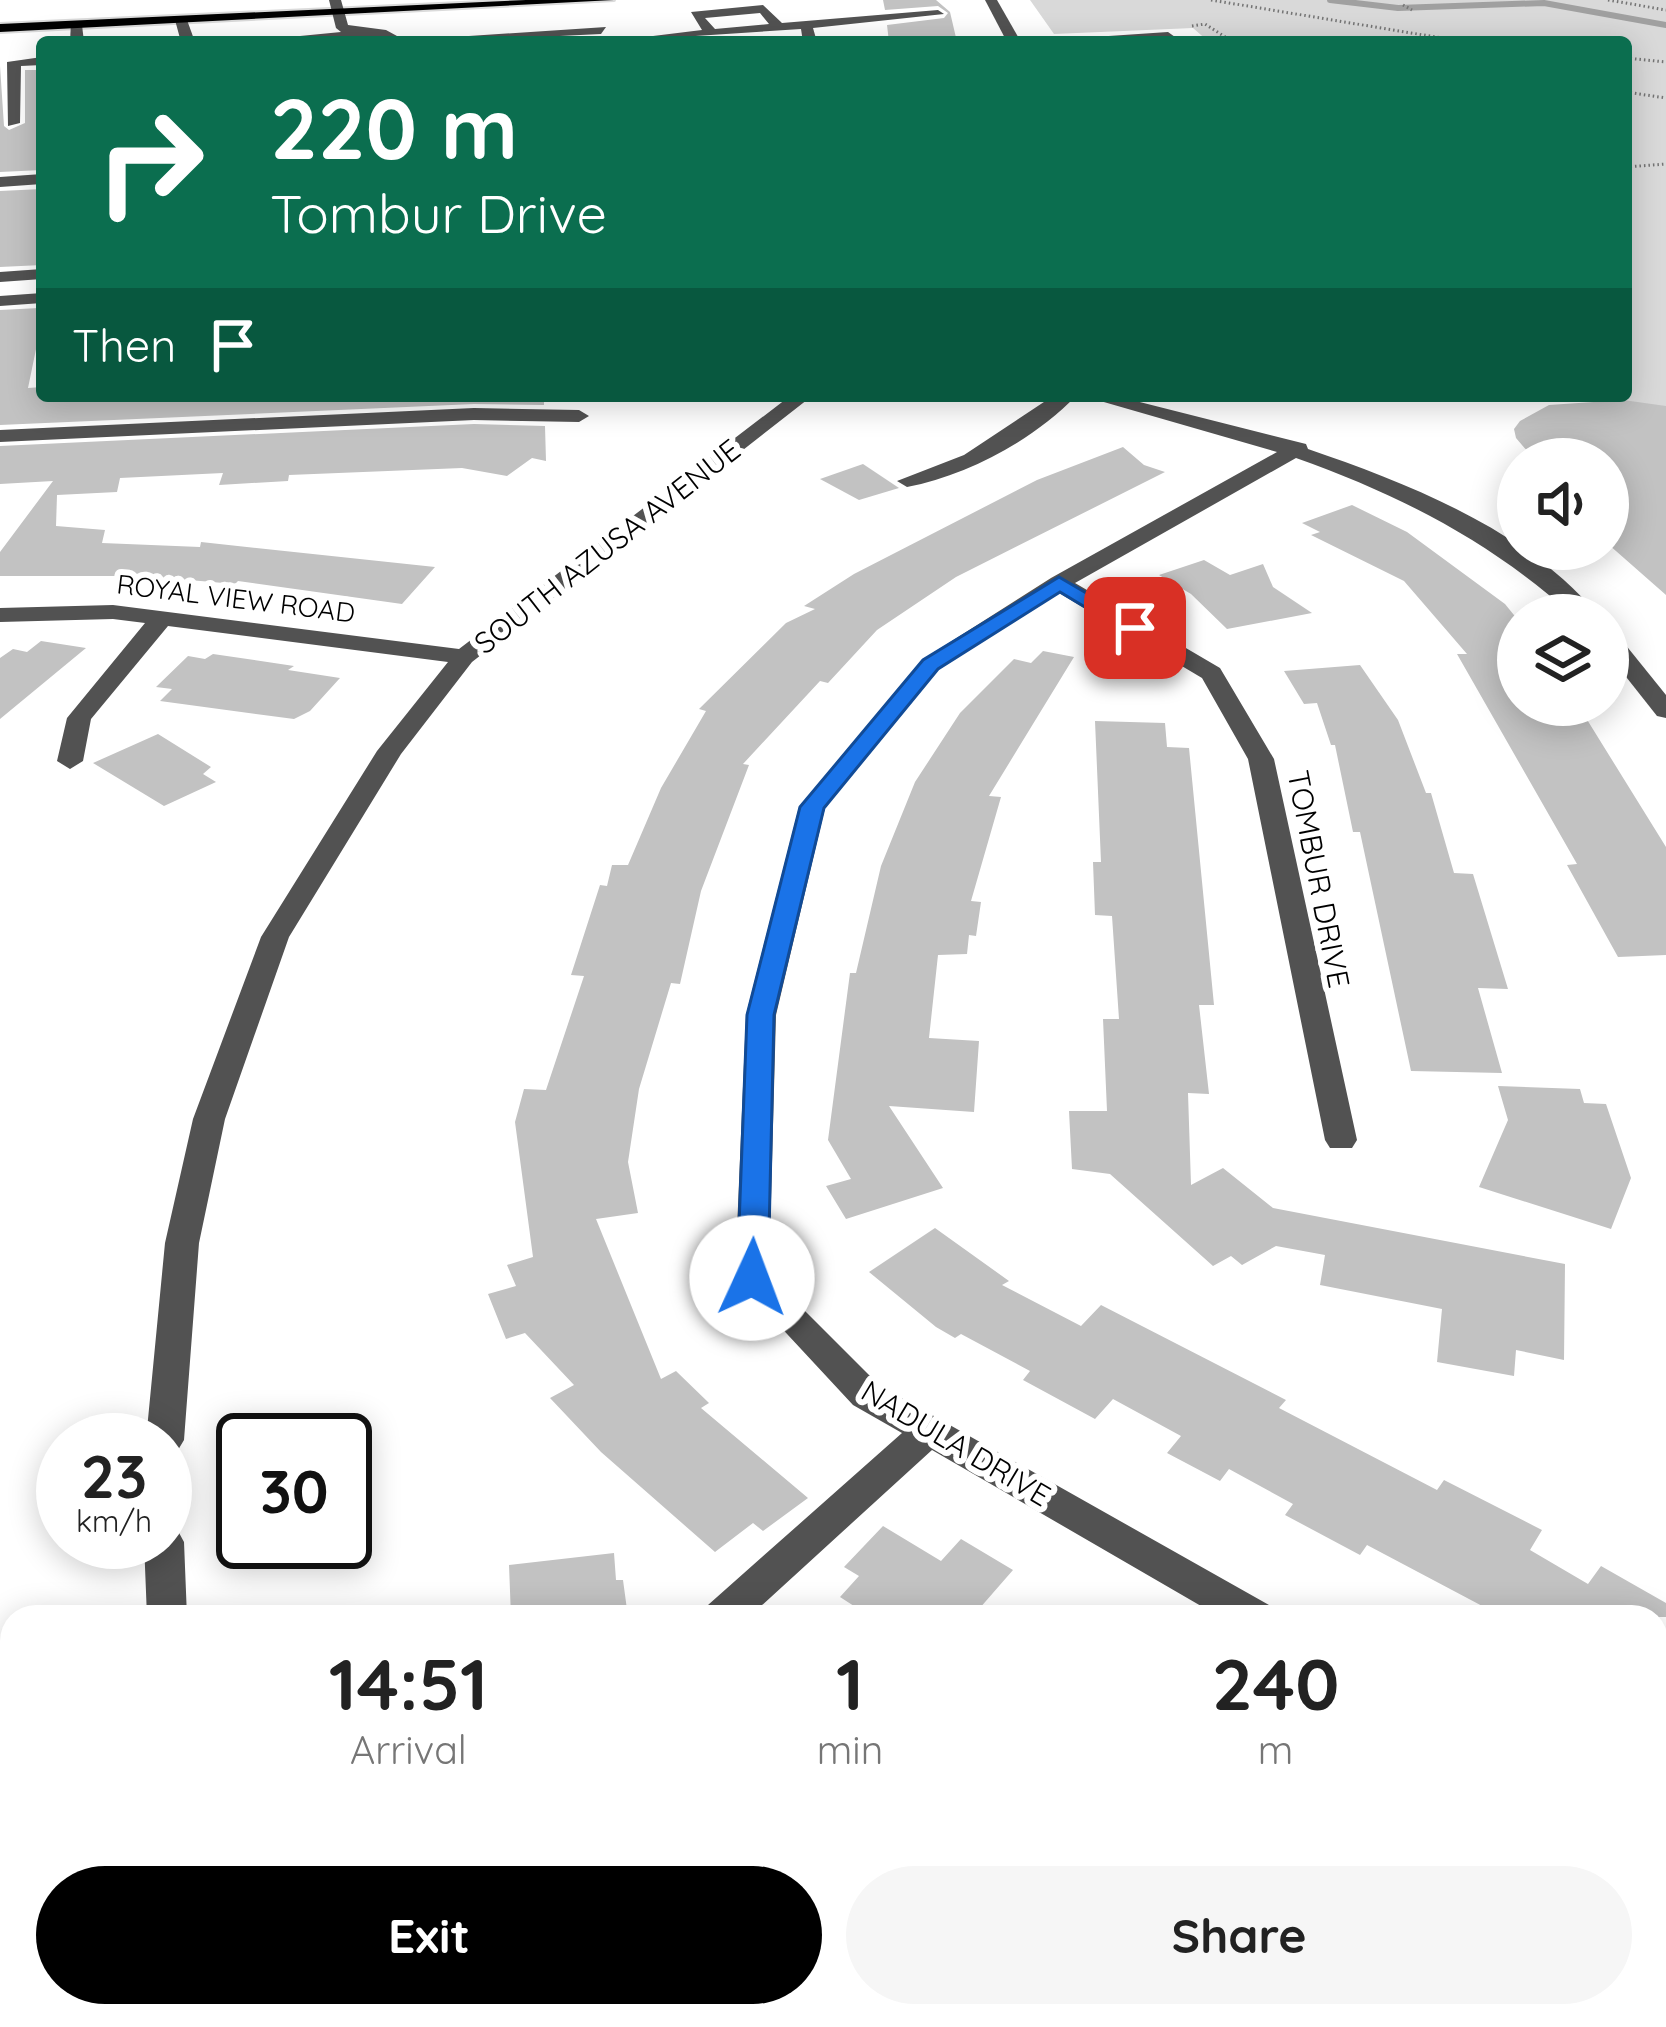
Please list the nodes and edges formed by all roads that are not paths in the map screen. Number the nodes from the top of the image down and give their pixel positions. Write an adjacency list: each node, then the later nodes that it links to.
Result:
1 (421, 0): 5 (main road)
2 (608, 0): 4 (main road)
3 (991, 0): 24 (street)
4 (581, 1): 5 (main road); 20 (street)
5 (336, 5): 7 (main road); 8 (main road); 15 (street)
6 (938, 14): 9 (street)
7 (0, 19)
8 (181, 20): 10 (main road); 17 (street)
9 (856, 21): 11 (street); 23 (street)
10 (76, 25): 13 (main road); 16 (street)
11 (806, 25): 12 (street); 22 (street)
12 (778, 27): 14 (street); 14 (street)
13 (0, 28)
14 (711, 32): 21 (street)
15 (381, 33): 18 (street); 19 (street)
16 (76, 36)
17 (186, 36)
18 (336, 36)
19 (388, 36)
20 (606, 36)
21 (642, 36)
22 (809, 36)
23 (860, 36)
24 (1011, 36)
25 (36, 61): 26 (street)
26 (14, 123)
27 (36, 179): 28 (street)
28 (0, 182)
29 (36, 274): 30 (street)
30 (0, 277)
31 (36, 298): 32 (street)
32 (0, 301)
33 (794, 402): 44 (street, SOUTH AZUSA AVENUE)
34 (1057, 402): 39 (street)
35 (1117, 402): 38 (street)
36 (579, 416): 37 (street)
37 (0, 436)
38 (1299, 448): 40 (street, NADULA DRIVE); 41 (street)
39 (907, 481)
40 (1059, 584): 48 (street, TOMBUR DRIVE); 50 (street, NADULA DRIVE)
41 (1566, 594)
42 (0, 615): 43 (street, ROYAL VIEW ROAD)
43 (162, 618): 44 (street, ROYAL VIEW ROAD); 47 (street)
44 (464, 657): 49 (street, SOUTH AZUSA AVENUE)
45 (1629, 665): 46 (street)
46 (1666, 712)
47 (70, 761)
48 (1340, 1141)
49 (167, 1413)
50 (929, 1431): 53 (street); 54 (street, NADULA DRIVE)
51 (165, 1569): 52 (street)
52 (167, 1605)
53 (735, 1605)
54 (1234, 1605)

